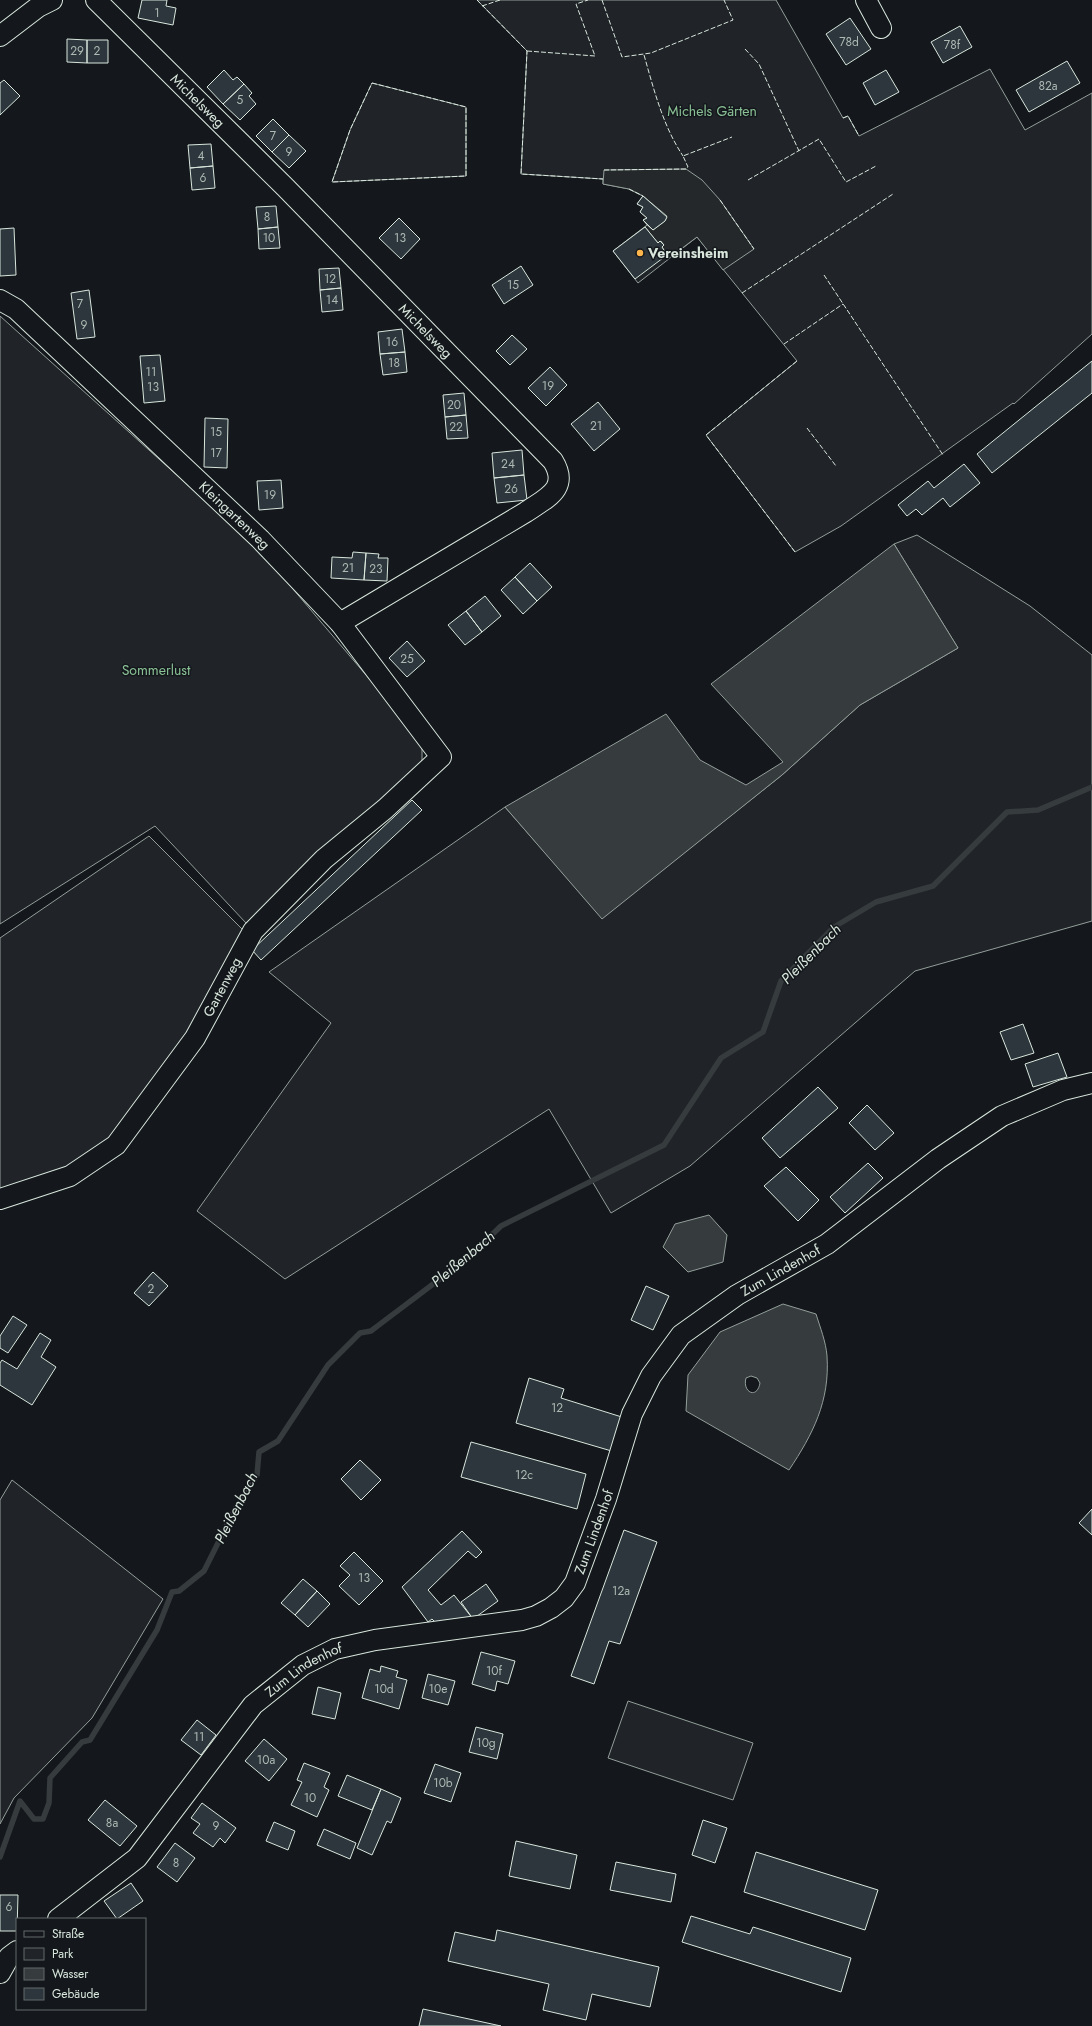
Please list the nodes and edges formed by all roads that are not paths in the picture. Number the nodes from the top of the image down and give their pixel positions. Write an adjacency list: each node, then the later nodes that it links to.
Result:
1 (52, 0): 5 (street)
2 (96, 0): 7 (street, Michelsweg)
3 (866, 0): 4 (street)
4 (881, 28)
5 (0, 36)
6 (0, 300): 7 (street, Kleingartenweg)
7 (340, 623): 8 (street, Kleingartenweg)
8 (441, 757): 10 (street, Gartenweg)
9 (1092, 1083): 11 (street, Zum Lindenhof)
10 (0, 1199)
11 (59, 1918)
12 (16, 1952): 13 (street)
13 (0, 1973)

